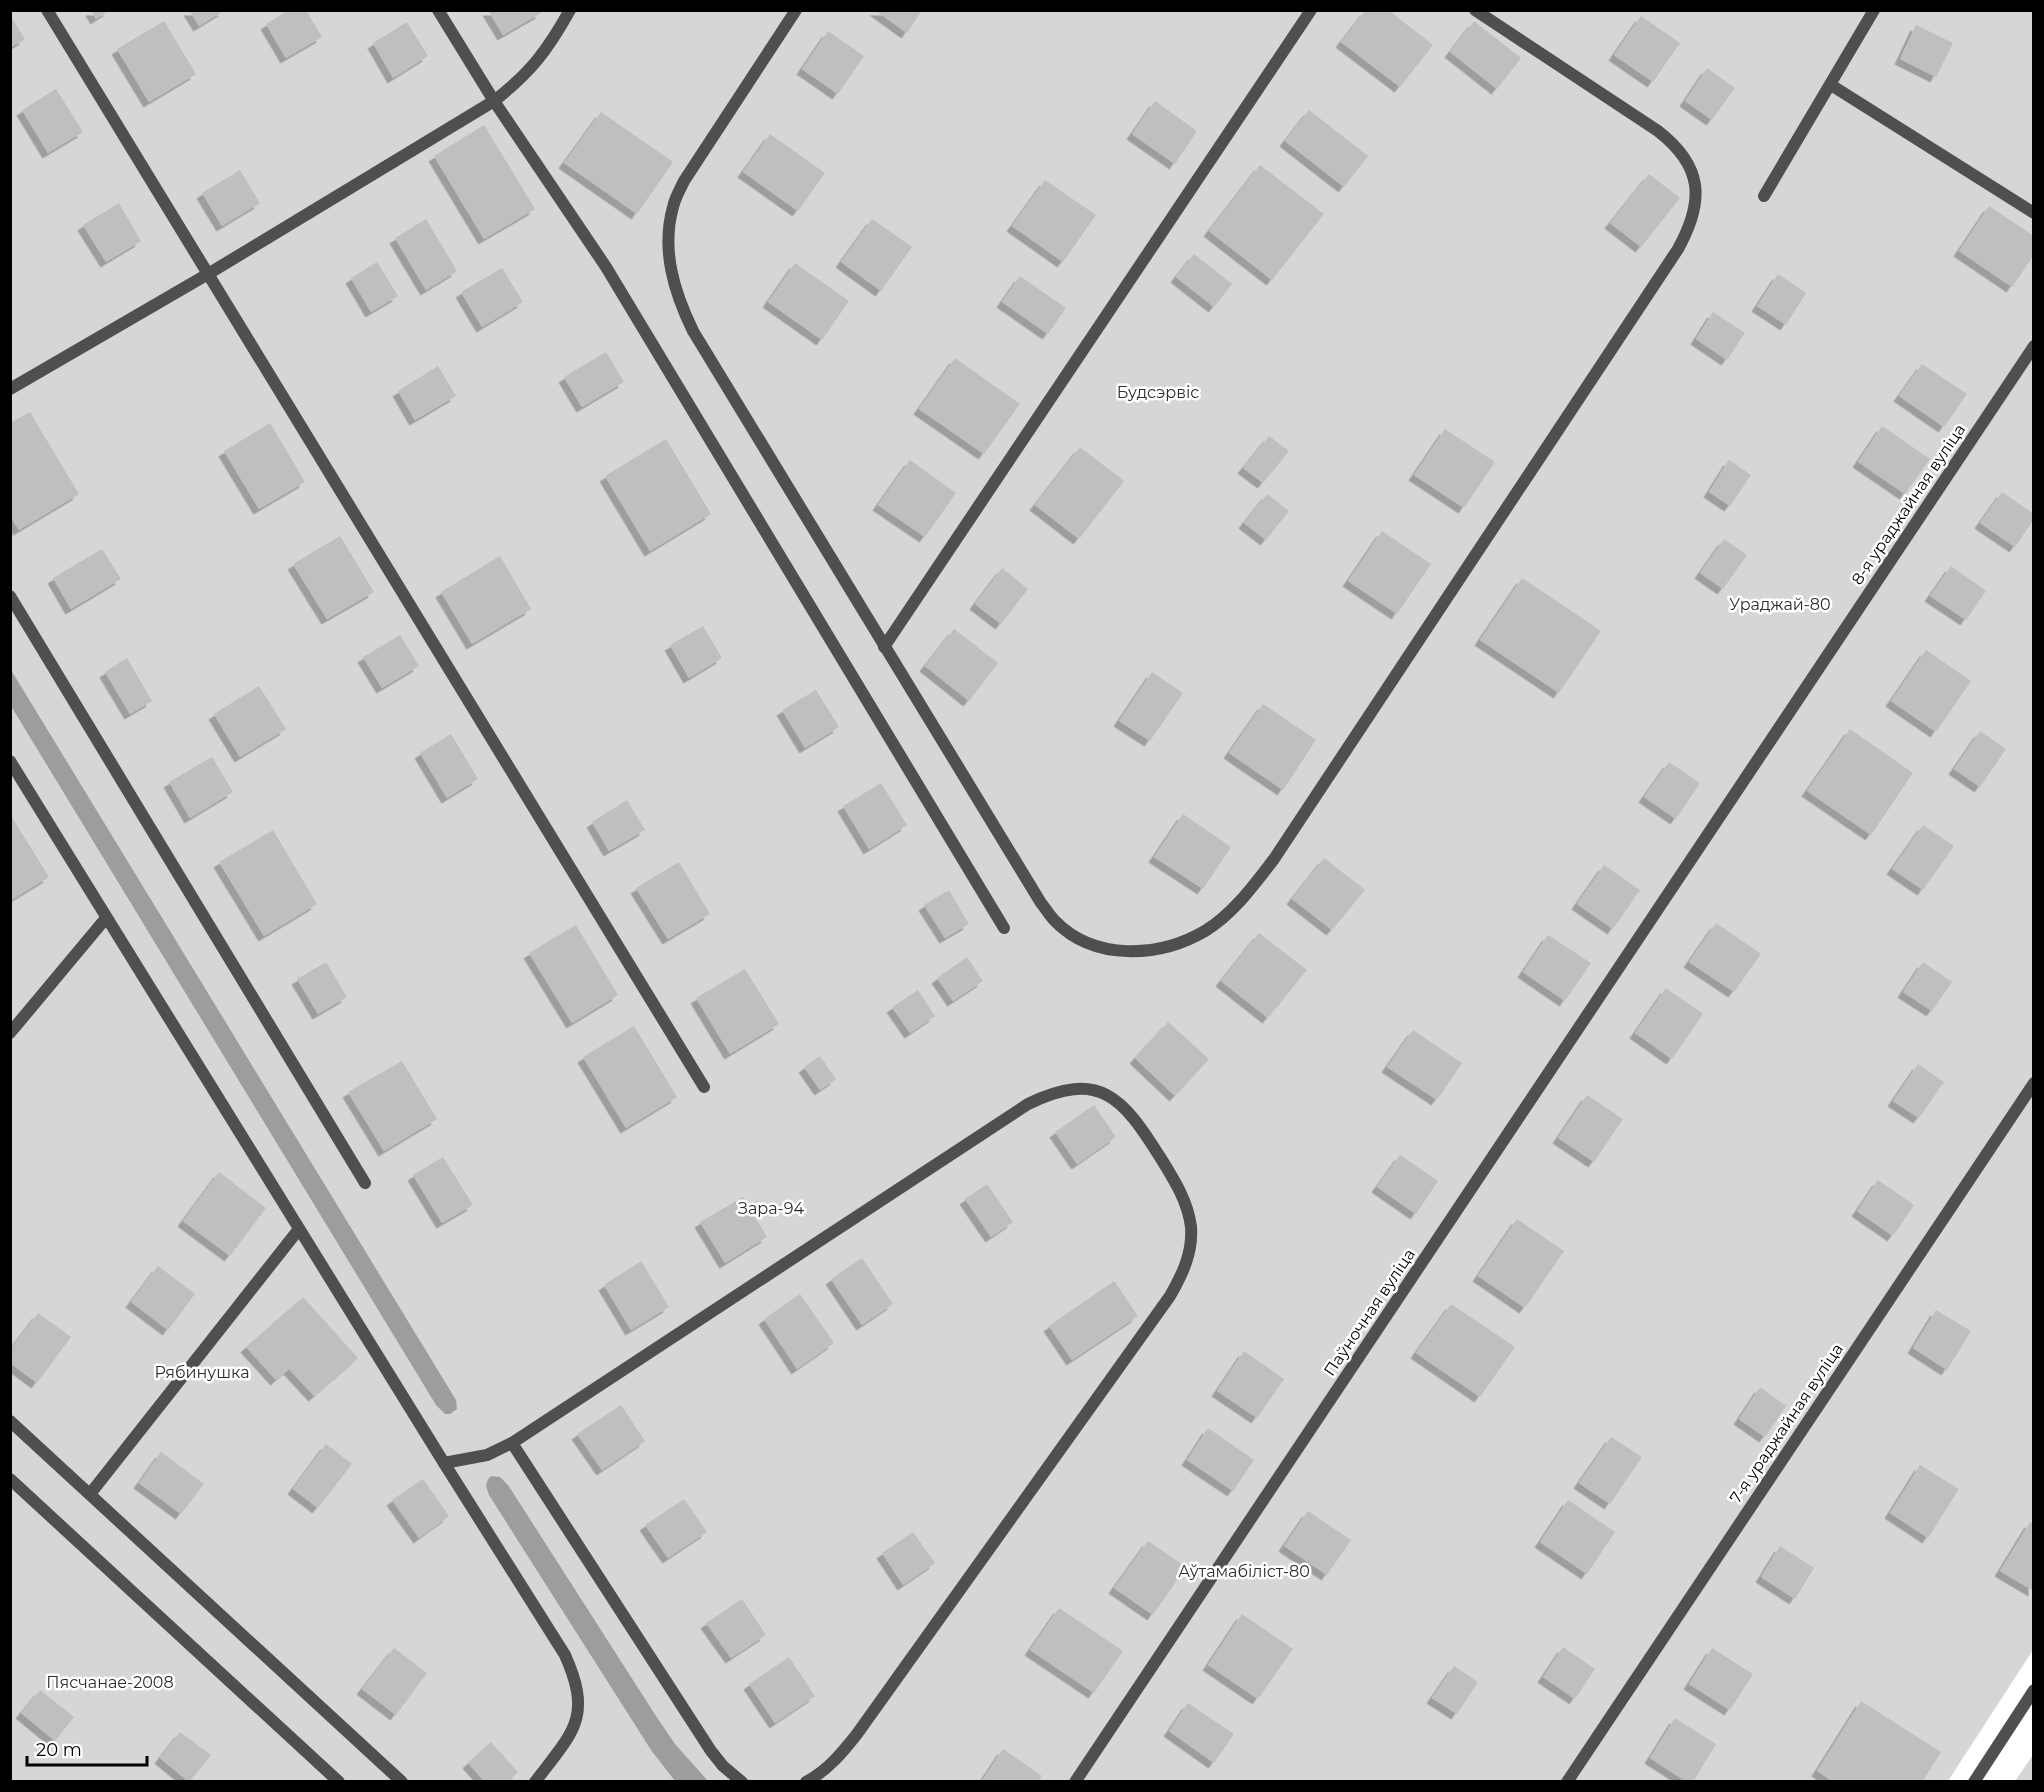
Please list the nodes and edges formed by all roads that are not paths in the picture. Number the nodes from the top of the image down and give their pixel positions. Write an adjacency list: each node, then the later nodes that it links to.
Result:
1 (47, 10): 12 (lane)
2 (438, 10): 9 (lane)
3 (570, 10): 9 (lane)
4 (796, 10): 16 (lane)
5 (1311, 10): 16 (lane)
6 (1475, 10): 16 (lane)
7 (1874, 10): 8 (lane)
8 (1831, 85): 10 (lane); 11 (lane)
9 (494, 101): 12 (lane); 20 (lane)
10 (1764, 196)
11 (2034, 213)
12 (208, 274): 14 (lane); 23 (lane)
13 (2034, 346): 18 (lane, 8-я ураджайная вуліца)
14 (10, 389)
15 (10, 596): 24 (lane)
16 (884, 647)
17 (10, 761): 19 (lane)
18 (1690, 860): 37 (lane, Паўночная вуліца)
19 (106, 918): 21 (lane); 25 (lane)
20 (1004, 928)
21 (10, 1033)
22 (2034, 1083): 38 (lane, 7-я ураджайная вуліца)
23 (704, 1087)
24 (365, 1183)
25 (299, 1229): 28 (lane); 30 (lane)
26 (10, 1421): 30 (lane)
27 (512, 1443): 28 (lane); 35 (lane); 36 (lane)
28 (444, 1463): 34 (lane)
29 (10, 1479): 32 (lane)
30 (90, 1494): 33 (lane)
31 (2034, 1690): 39 (lane)
32 (339, 1782)
33 (402, 1782)
34 (535, 1782)
35 (742, 1782)
36 (806, 1782)
37 (1075, 1782)
38 (1567, 1782)
39 (1974, 1782)

